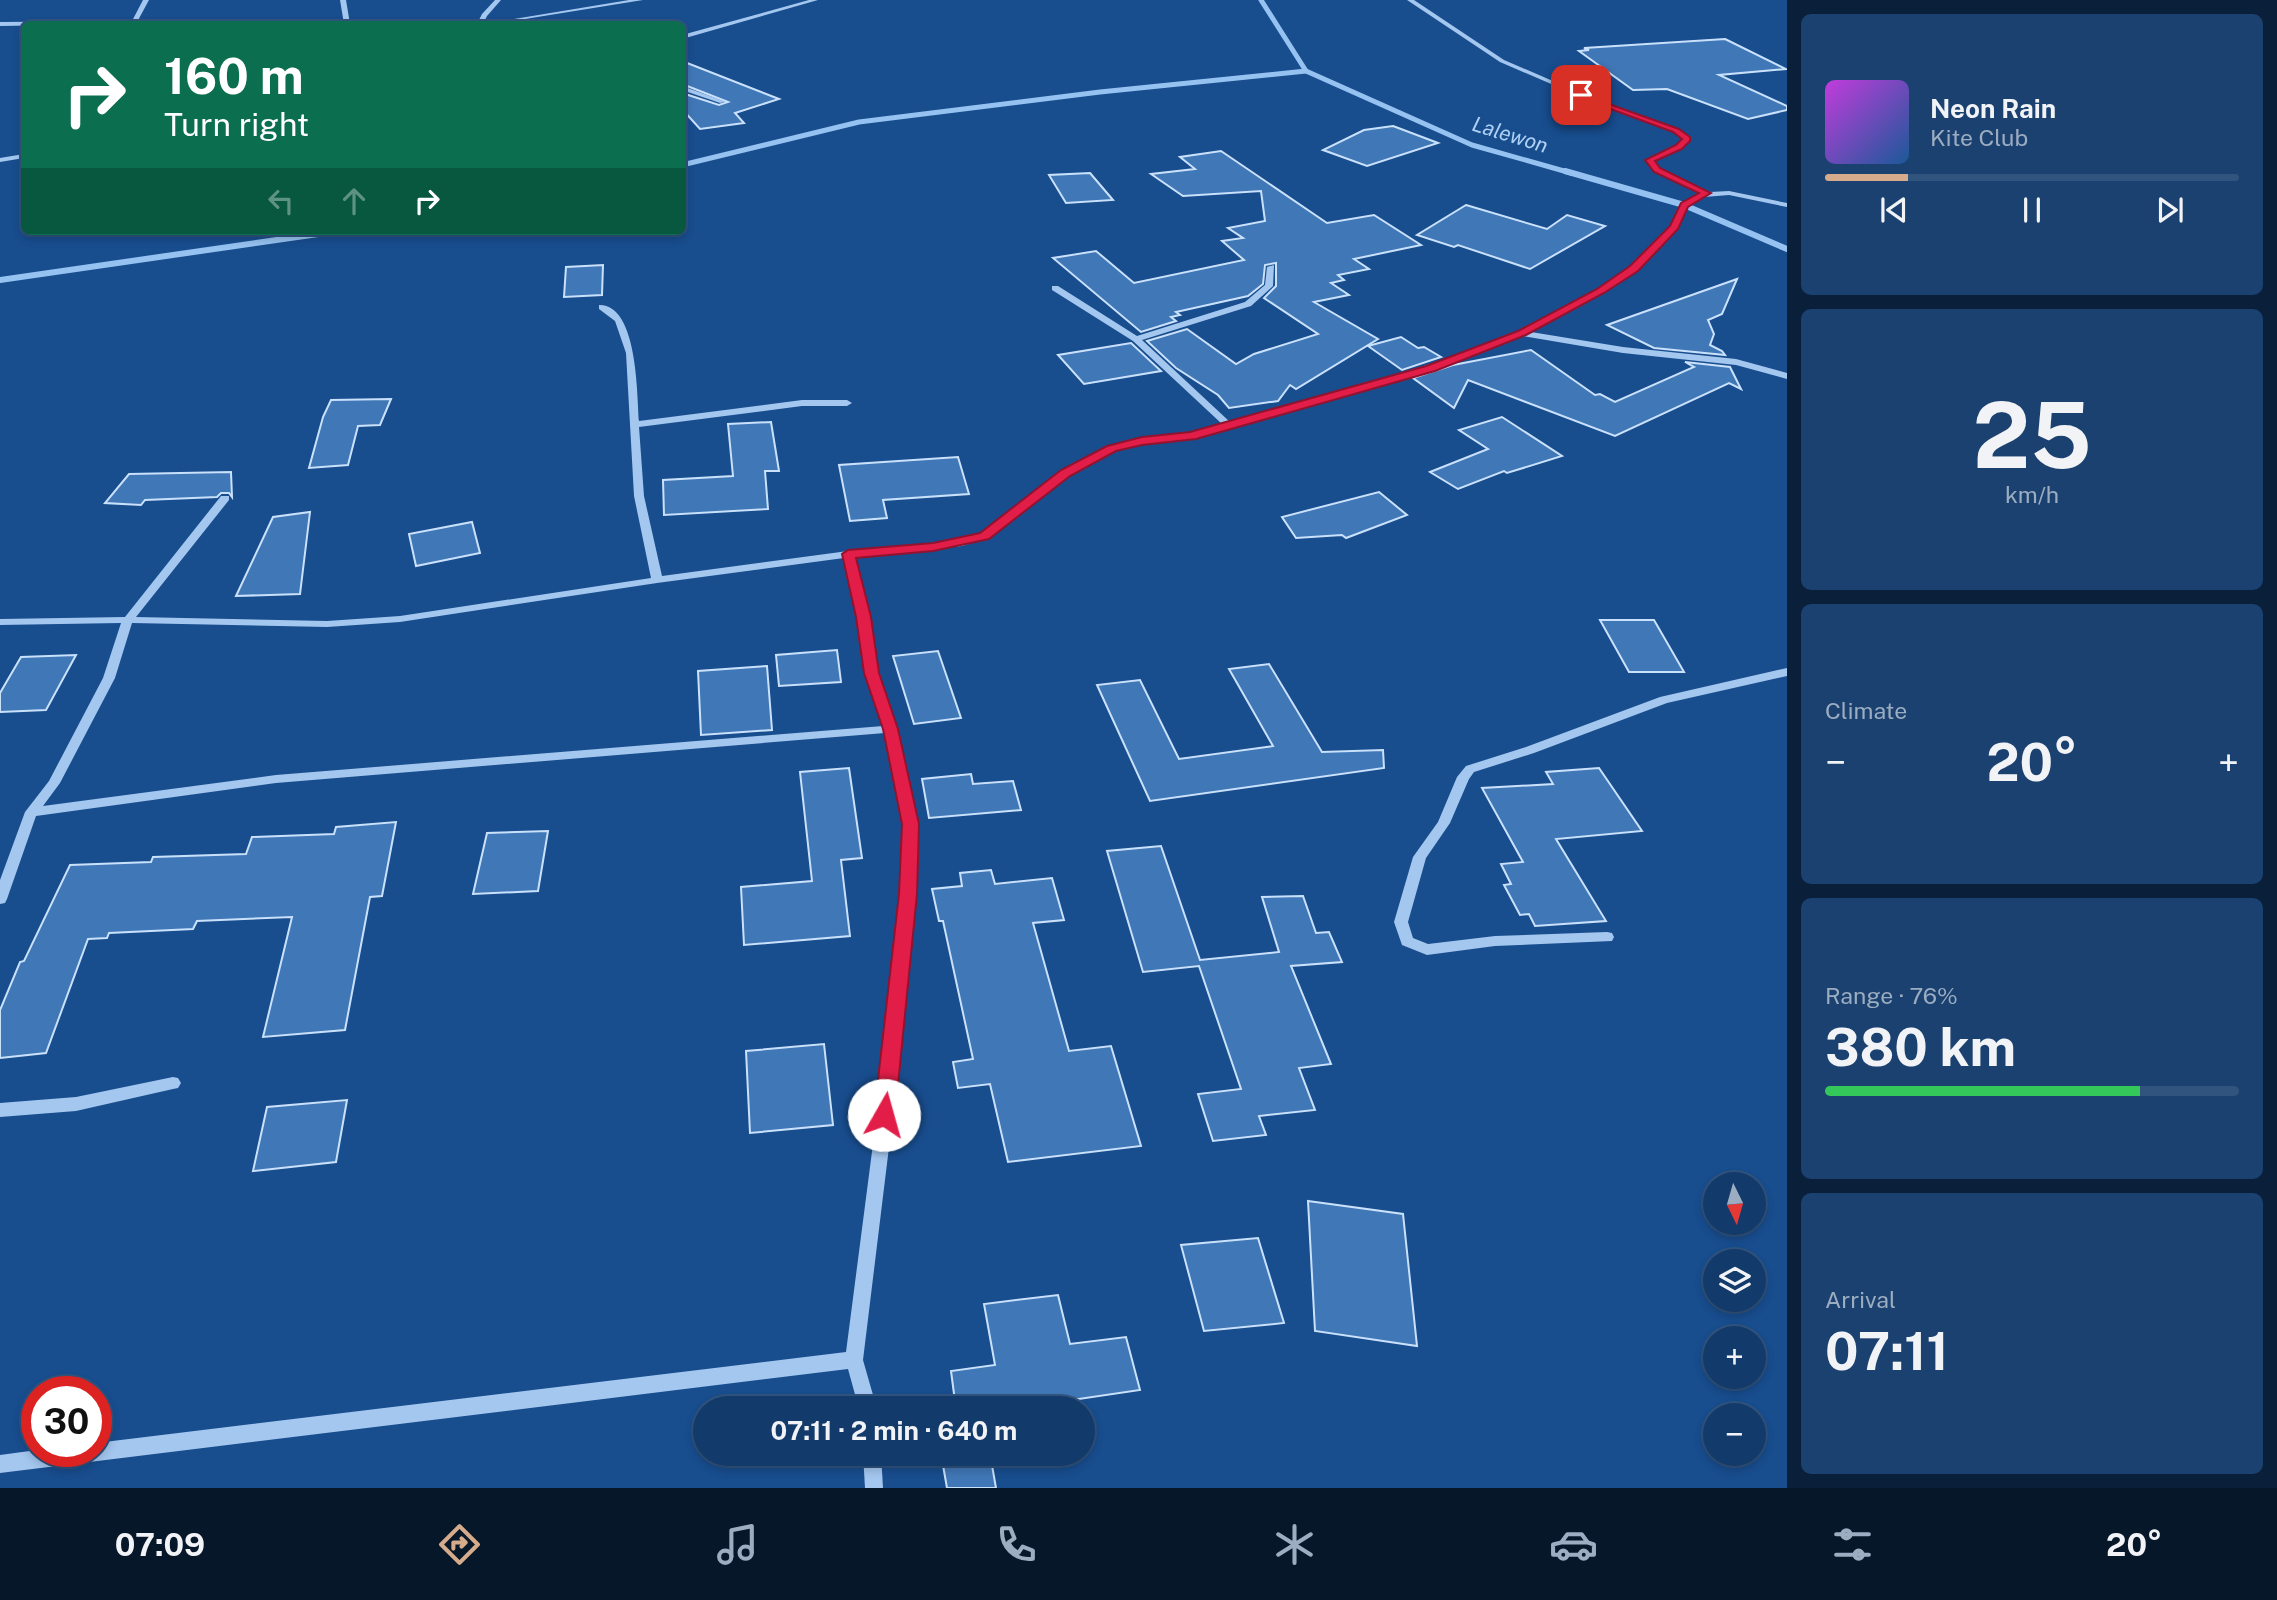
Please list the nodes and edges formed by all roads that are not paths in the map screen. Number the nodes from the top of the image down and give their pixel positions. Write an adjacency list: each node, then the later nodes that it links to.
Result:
1 (146, 0): 7 (street)
2 (343, 0): 8 (street)
3 (498, 0): 9 (street)
4 (640, 0): 10 (street)
5 (815, 0): 13 (street)
6 (1410, 0): 18 (street)
7 (135, 21)
8 (346, 21)
9 (481, 21)
10 (505, 21)
11 (0, 24): 12 (street)
12 (21, 24)
13 (686, 36)
14 (686, 89): 15 (street)
15 (722, 102)
16 (21, 156): 17 (street)
17 (0, 160)
18 (1707, 193): 19 (street); 23 (street)
19 (1787, 205)
20 (1271, 267): 24 (street)
21 (1055, 288): 24 (street)
22 (602, 307): 27 (street)
23 (1522, 333): 25 (street); 28 (street)
24 (1136, 339): 28 (street)
25 (1787, 376)
26 (847, 404): 27 (street)
27 (633, 425): 31 (street)
28 (1228, 425): 30 (street)
29 (225, 498): 32 (street)
30 (848, 554): 31 (street); 35 (street)
31 (657, 580): 32 (street)
32 (128, 620): 33 (street); 36 (street)
33 (0, 622)
34 (1787, 672): 38 (street)
35 (891, 729): 36 (street); 41 (street)
36 (31, 812): 37 (street)
37 (0, 899)
38 (1607, 937)
39 (173, 1083): 40 (street)
40 (0, 1110)
41 (854, 1360): 42 (street); 43 (street)
42 (864, 1396)
43 (0, 1464)
44 (873, 1466): 45 (street)
45 (874, 1488)

